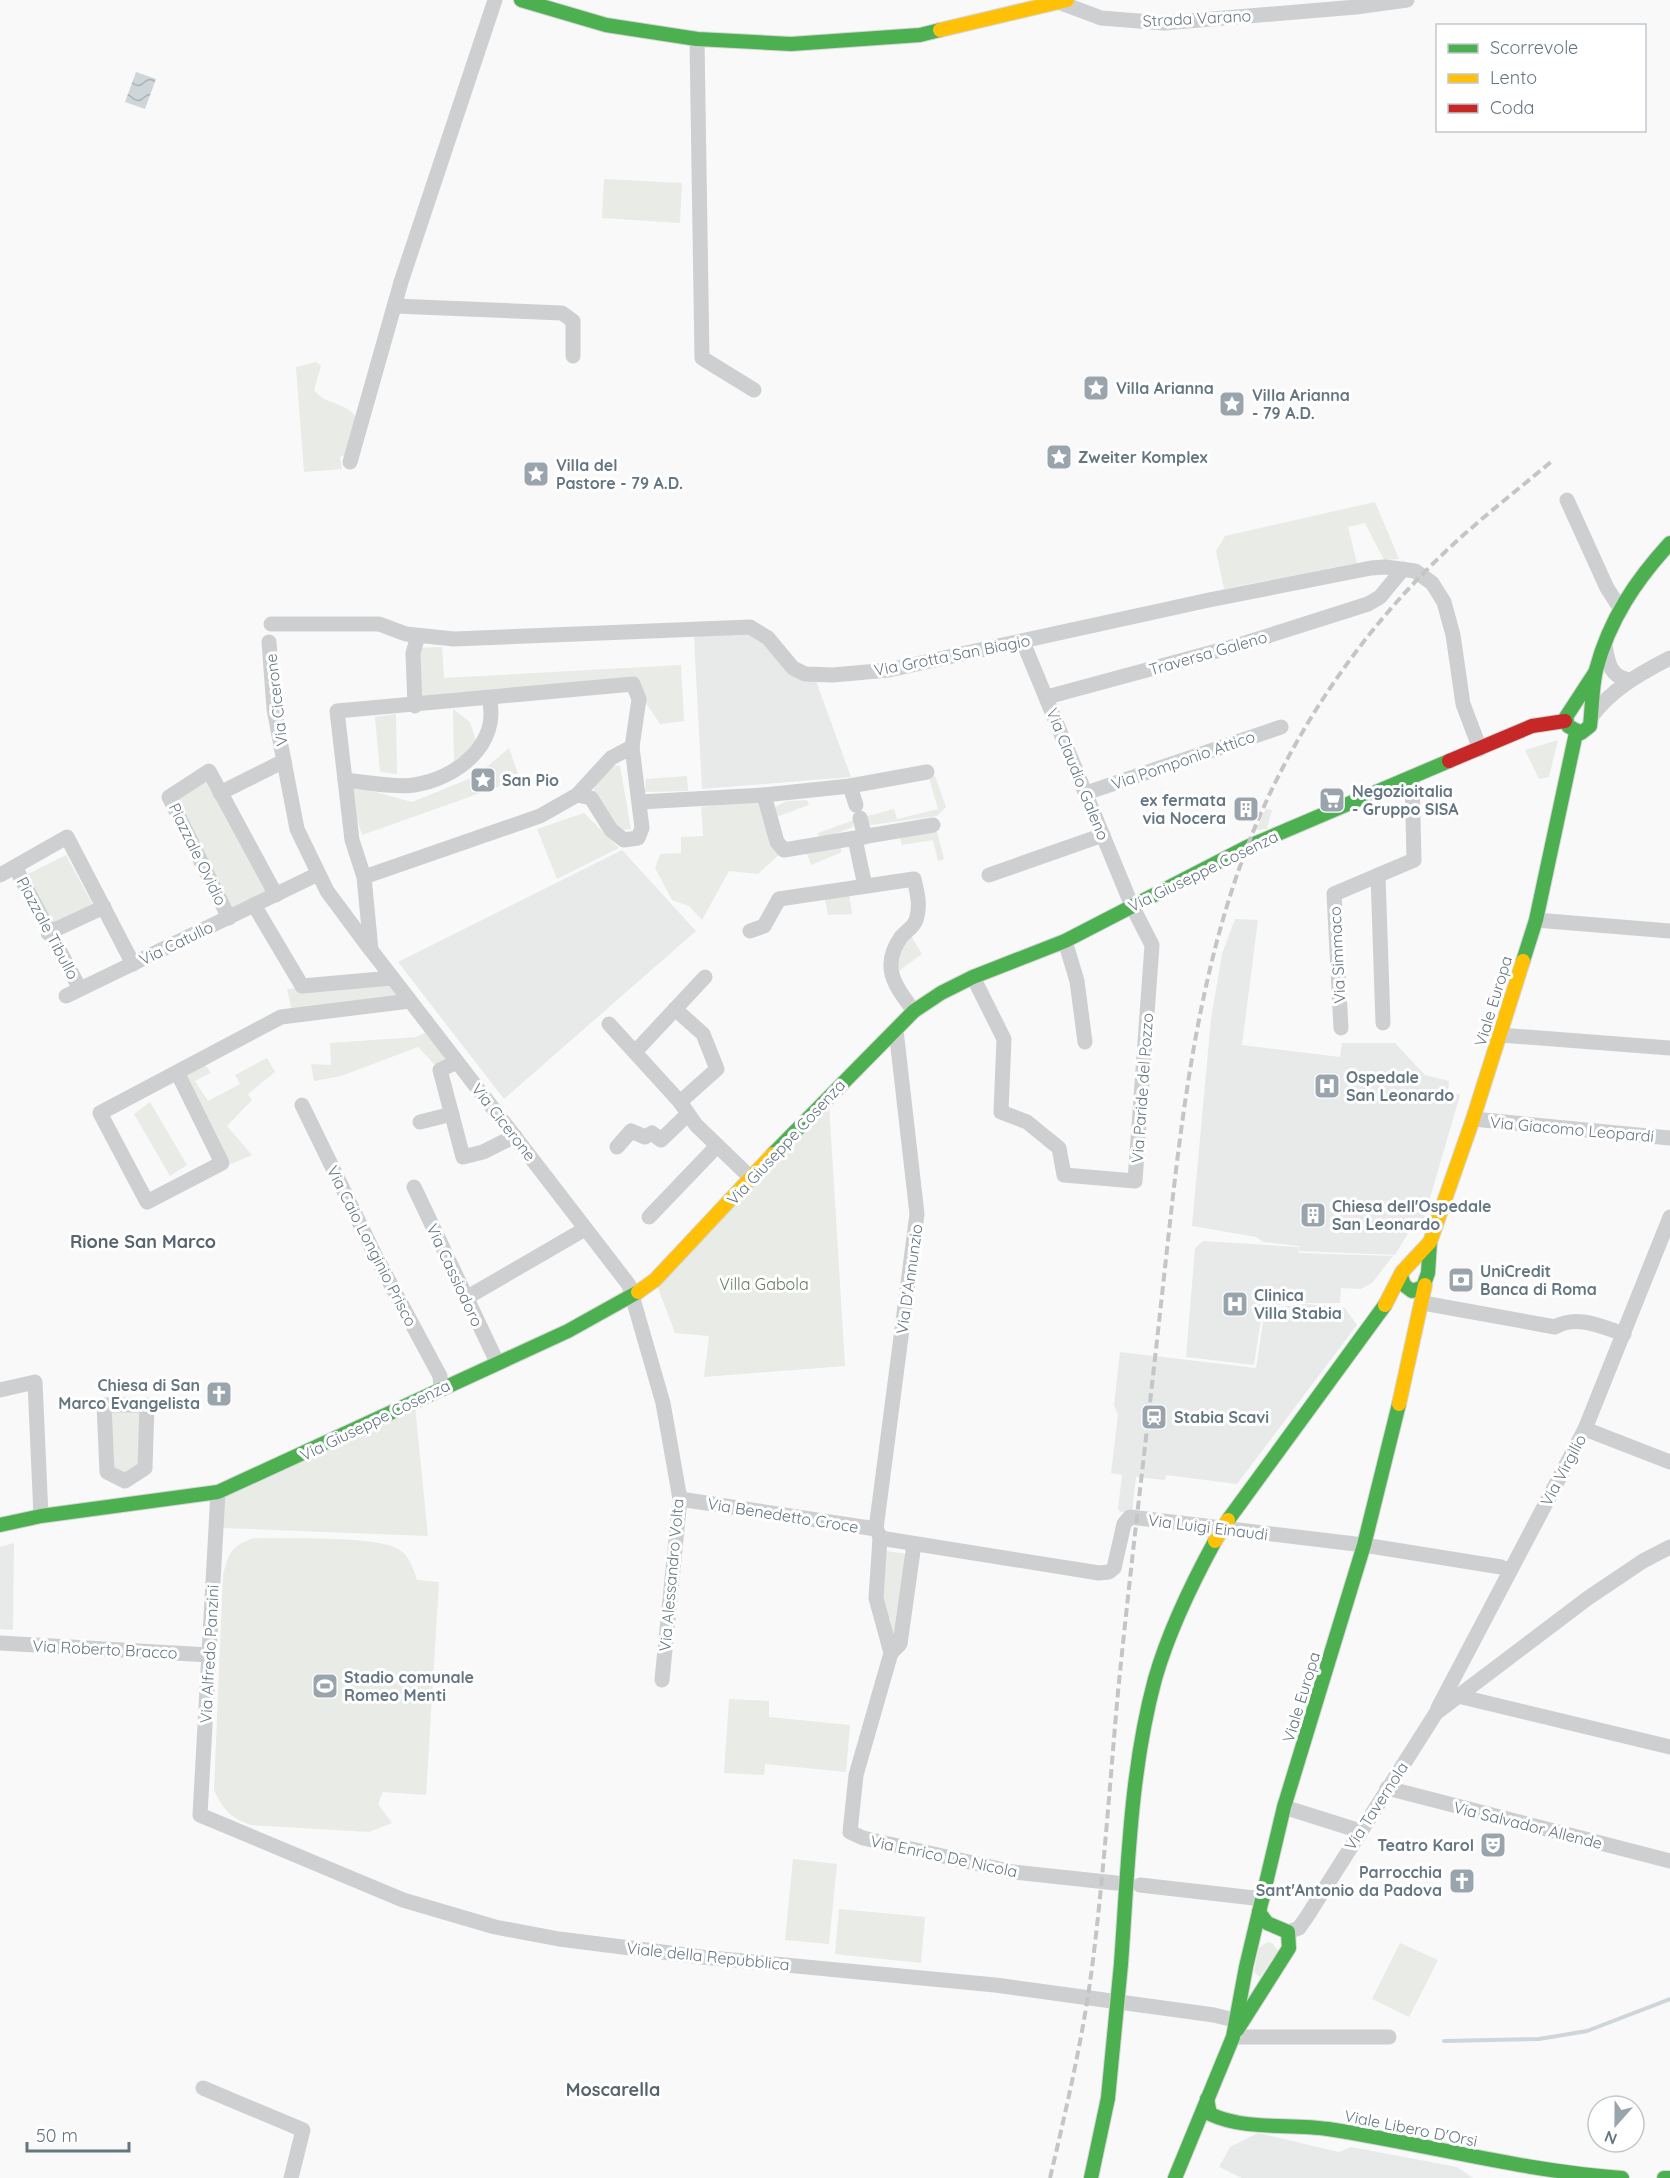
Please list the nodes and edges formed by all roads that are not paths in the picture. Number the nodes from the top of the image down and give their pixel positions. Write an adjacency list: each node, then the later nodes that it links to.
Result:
1 (495, 0): 6 (street)
2 (521, 0): 5 (main road)
3 (1407, 0): 4 (street, Strada Varano)
4 (1064, 2): 5 (main road)
5 (697, 39): 8 (street)
6 (395, 306): 7 (street); 9 (street)
7 (573, 356)
8 (754, 390)
9 (350, 462)
10 (1567, 500): 13 (street)
11 (1670, 543): 13 (main road)
12 (1403, 569): 17 (street, Via Grotta San Biagio); 22 (street, Traversa Galeno); 31 (street, Via Grotta San Biagio)
13 (1620, 609): 18 (main road)
14 (271, 624): 15 (street, Via Grotta San Biagio)
15 (418, 636): 17 (street, Via Grotta San Biagio); 24 (street)
16 (269, 642): 32 (street, Via Cicerone)
17 (1023, 642): 22 (street, Via Claudio Galeno)
18 (1605, 645): 20 (main road); 21 (street)
19 (1670, 658): 21 (street)
20 (1596, 671): 25 (main road); 26 (main road)
21 (1630, 680): 26 (street)
22 (1047, 697): 38 (street, Via Claudio Galeno)
23 (489, 698): 24 (street); 30 (street); 35 (street)
24 (415, 706): 35 (street)
25 (1574, 707): 26 (main road); 27 (main road)
26 (1591, 715): 29 (main road)
27 (1565, 721): 29 (main road); 31 (main road, Via Giuseppe Cosenza)
28 (1281, 727): 38 (street, Via Pomponio Attico)
29 (1576, 733): 57 (main road, Viale Europa)
30 (632, 747): 39 (street); 41 (street)
31 (1480, 749): 34 (main road, Via Giuseppe Cosenza)
32 (284, 760): 37 (street); 46 (street, Via Cicerone)
33 (927, 772): 36 (street)
34 (1412, 778): 49 (street, Via Simmaco); 54 (main road, Via Giuseppe Cosenza)
35 (345, 780): 50 (street)
36 (850, 786): 40 (street); 44 (street)
37 (220, 793): 52 (street, Piazzale Ovidio); 56 (street, Piazzale Ovidio)
38 (1086, 793): 43 (street, Via Claudio Galeno)
39 (577, 795): 41 (street); 50 (street)
40 (764, 795): 41 (street); 44 (street)
41 (640, 802)
42 (933, 825): 44 (street)
43 (1103, 835): 48 (street); 54 (street, Via Claudio Galeno)
44 (860, 838): 51 (street)
45 (15, 867): 47 (street, Piazzale Tibullo); 55 (street, Piazzale Tibullo); 60 (street, Piazzale Tibullo)
46 (318, 874): 52 (street, Via Catullo); 62 (street, Via Cicerone)
47 (0, 875)
48 (989, 875)
49 (1378, 875): 71 (street); 73 (street, Via Simmaco)
50 (364, 877): 62 (street)
51 (865, 886): 58 (street); 70 (street)
52 (276, 895): 53 (street, Via Catullo)
53 (254, 905): 56 (street, Via Catullo); 66 (street)
54 (1132, 906): 61 (main road, Via Giuseppe Cosenza); 65 (street, Via Paride del Pozzo)
55 (104, 907): 60 (street); 63 (street, Piazzale Tibullo)
56 (229, 918): 63 (street, Via Catullo)
57 (1536, 920): 59 (street); 75 (main road, Viale Europa)
58 (750, 931)
59 (1670, 931)
60 (48, 933): 67 (street, Piazzale Tibullo)
61 (1065, 941): 65 (main road, Via Giuseppe Cosenza); 76 (street)
62 (371, 950): 66 (street, Via Cicerone)
63 (133, 964): 67 (street, Via Catullo)
64 (705, 977): 69 (street)
65 (973, 977): 70 (main road, Via Giuseppe Cosenza)
66 (392, 978): 68 (street, Via Cicerone)
67 (73, 993)
68 (410, 1001): 79 (street, Via Cicerone); 80 (street)
69 (675, 1009): 78 (street); 82 (street)
70 (914, 1011): 74 (main road, Via Giuseppe Cosenza)
71 (1383, 1023)
72 (609, 1024): 78 (street)
73 (1341, 1028)
74 (896, 1030): 90 (main road, Via Giuseppe Cosenza); 116 (street, Via D'Annunzio)
75 (1500, 1035): 77 (street); 84 (main road, Viale Europa)
76 (1085, 1042)
77 (1670, 1048)
78 (634, 1052): 82 (street)
79 (457, 1062): 83 (street); 86 (street, Via Cicerone)
80 (177, 1072): 80 (street)
81 (302, 1105): 106 (street, Via Caio Longinio Prisco)
82 (684, 1108): 88 (street); 89 (street)
83 (452, 1114): 85 (street); 86 (street)
84 (1473, 1119): 87 (street, Via Giacomo Leopardi); 96 (main road, Viale Europa)
85 (420, 1122)
86 (515, 1136): 94 (street, Via Cicerone)
87 (1670, 1138)
88 (717, 1146): 90 (street); 92 (street)
89 (617, 1147)
90 (752, 1179): 100 (main road, Via Giuseppe Cosenza)
91 (414, 1187): 101 (street, Via Cassiodoro)
92 (649, 1217)
93 (1670, 1217): 95 (street, Via Virgilio)
94 (585, 1229): 100 (street, Via Cicerone); 101 (street)
95 (1666, 1236): 104 (street, Via Virgilio)
96 (1430, 1242): 97 (main road, Viale Europa); 98 (main road, Viale Europa)
97 (1404, 1271): 98 (main road); 99 (main road); 103 (main road, Viale Europa)
98 (1426, 1280): 99 (main road); 102 (main road, Viale Europa)
99 (1410, 1291): 102 (main road); 103 (main road)
100 (632, 1296): 105 (main road, Via Giuseppe Cosenza); 112 (street, Via Alessandro Volta)
101 (466, 1298): 105 (street, Via Cassiodoro)
102 (1423, 1303): 104 (street); 118 (main road, Viale Europa)
103 (1384, 1305): 147 (main road, Viale Europa, bridge)
104 (1624, 1334): 108 (street, Via Virgilio)
105 (497, 1362): 106 (main road, Via Giuseppe Cosenza)
106 (441, 1388): 111 (main road, Via Giuseppe Cosenza)
107 (0, 1390): 114 (street)
108 (1585, 1429): 109 (street); 120 (street, Via Virgilio)
109 (1670, 1462)
110 (125, 1481): 110 (street); 113 (street)
111 (218, 1492): 113 (main road, Via Giuseppe Cosenza); 123 (street, Via Alfredo Panzini)
112 (680, 1499): 116 (street, Via Benedetto Croce); 124 (street, Via Alessandro Volta)
113 (126, 1503): 114 (main road, Via Giuseppe Cosenza)
114 (41, 1516): 115 (main road, Via Giuseppe Cosenza)
115 (1, 1522)
116 (878, 1533): 117 (street, Via Benedetto Croce); 122 (street)
117 (914, 1544): 118 (street, Via Luigi Einaudi); 122 (street, Via Enrico De Nicola)
118 (1364, 1545): 120 (street); 129 (main road, Viale Europa)
119 (1670, 1547): 125 (street, Via Tavernola)
120 (1510, 1571): 126 (street, Via Virgilio)
121 (0, 1643): 123 (street, Via Roberto Bracco)
122 (891, 1653): 133 (street, Via Enrico De Nicola)
123 (209, 1654): 130 (street, Via Alfredo Panzini)
124 (662, 1680)
125 (1458, 1696): 126 (street, Via Tavernola); 127 (street)
126 (1436, 1713): 128 (street, Via Tavernola)
127 (1670, 1747)
128 (1387, 1788): 131 (street, Via Tavernola); 132 (street, Via Salvador Allende)
129 (1284, 1807): 131 (street); 135 (main road, Viale Europa)
130 (200, 1815): 139 (street, Viale della Repubblica)
131 (1360, 1831): 136 (street, Via Tavernola)
132 (1670, 1861)
133 (1116, 1883)
134 (1140, 1885): 135 (street)
135 (1263, 1912): 136 (main road); 137 (main road)
136 (1288, 1932): 138 (main road)
137 (1246, 1966): 138 (main road); 139 (main road)
138 (1271, 1978): 140 (main road)
139 (1234, 2020): 140 (main road)
140 (1233, 2037): 141 (street); 143 (main road)
141 (1389, 2037)
142 (203, 2088): 146 (street)
143 (1207, 2099): 144 (main road); 145 (main road)
144 (1227, 2122): 145 (main road); 149 (main road, Viale Libero D'Orsi)
145 (1190, 2142): 148 (main road)
146 (291, 2178)
147 (1090, 2178)
148 (1174, 2178)
149 (1622, 2178)
150 (1664, 2178): 151 (main road)
151 (1670, 2178)

